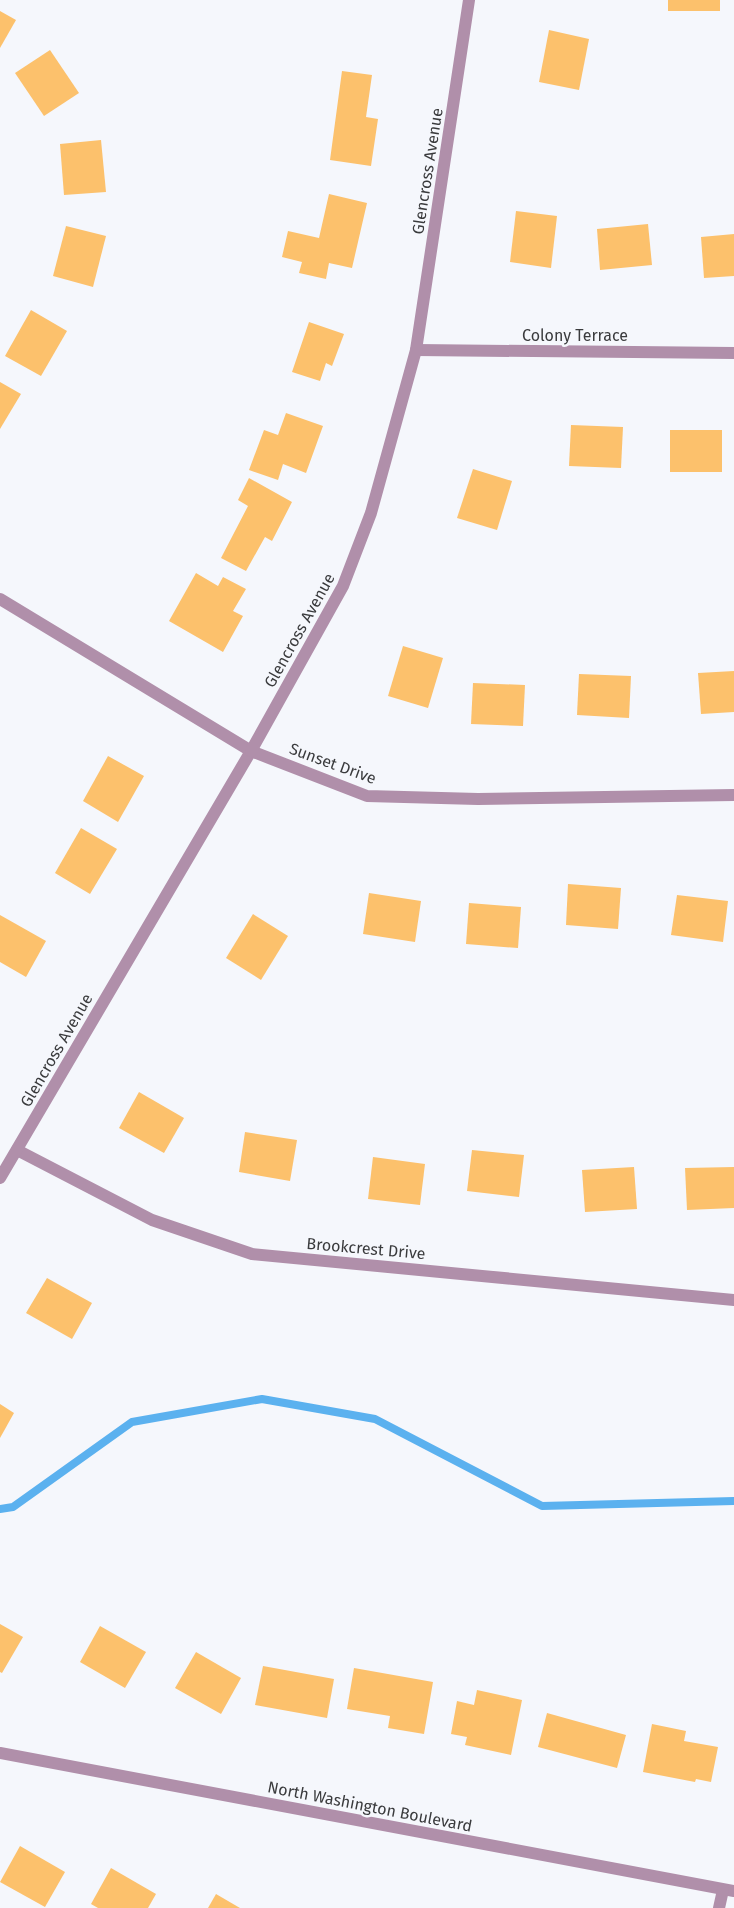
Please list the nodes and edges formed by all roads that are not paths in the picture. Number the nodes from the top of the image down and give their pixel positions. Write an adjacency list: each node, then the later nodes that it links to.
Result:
1 (469, 0): 2 (street, Glencross Avenue)
2 (416, 350): 3 (street, Colony Terrace); 5 (street, Glencross Avenue)
3 (734, 353)
4 (0, 599): 5 (street, Sunset Drive)
5 (251, 751): 6 (street, Sunset Drive); 7 (street, Glencross Avenue)
6 (734, 795)
7 (17, 1150): 8 (street, Glencross Avenue); 9 (street, Brookcrest Drive)
8 (0, 1178)
9 (734, 1300)
10 (0, 1753): 11 (street, North Washington Boulevard)
11 (729, 1890): 12 (street)
12 (719, 1908)

